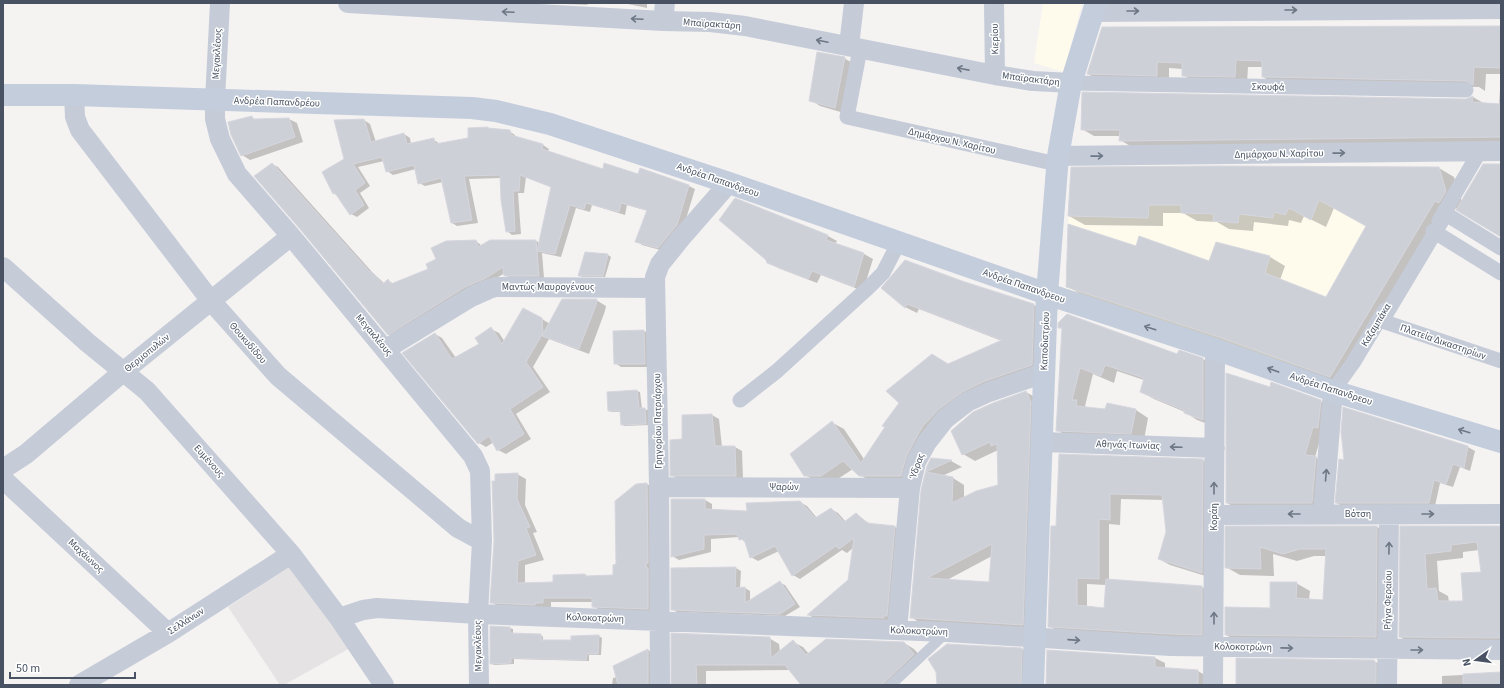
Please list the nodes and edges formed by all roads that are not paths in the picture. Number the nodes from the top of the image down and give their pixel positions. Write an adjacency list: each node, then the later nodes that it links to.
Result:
1 (220, 3): 16 (street, Μεγακλέους)
2 (348, 3): 5 (street, Μπαϊρακτάρη)
3 (854, 3): 10 (street)
4 (994, 3): 11 (street, Κιερίου)
5 (393, 4): 9 (street, Μπαϊρακτάρη, one-way to 5)
6 (1095, 7): 7 (street, one-way to 7); 12 (main road, Καποδιστρίου)
7 (1268, 7): 8 (street, one-way to 8)
8 (1501, 9)
9 (664, 12): 10 (street, Μπαϊρακτάρη, one-way to 9)
10 (854, 47): 11 (street, Μπαϊρακτάρη, one-way to 10); 20 (street, Δημάρχου Ν. Χαρίτου)
11 (996, 75): 12 (street, Μπαϊρακτάρη)
12 (1071, 83): 13 (street, Σκουφά); 20 (main road, Καποδιστρίου)
13 (1466, 90)
14 (3, 95): 15 (main road, Ανδρέα Παπανδρέου)
15 (74, 95): 16 (main road, Ανδρέα Παπανδρέου); 30 (street, Θουκυδίδου)
16 (215, 100): 17 (main road, Ανδρέα Παπανδρέου); 23 (street, Μεγακλέους)
17 (550, 124): 21 (main road, Ανδρέα Παπανδρεου)
18 (1480, 151): 19 (street, Δημάρχου Ν. Χαρίτου); 20 (street, Δημάρχου Ν. Χαρίτου, one-way to 18); 22 (street, Καζαμπάκα)
19 (1501, 151)
20 (1057, 160): 29 (main road, Καποδιστρίου)
21 (729, 183): 24 (main road, Ανδρέα Παπανδρεου); 28 (street, Γρηγορίου Πατριάρχου)
22 (1434, 231): 25 (street, Πλατεία Δικαστηρίων); 27 (street); 33 (street, Πλατεία Δικαστηρίων); 36 (street, Καζαμπάκα)
23 (291, 236): 30 (street, Θερμοπυλών); 32 (street, Μεγακλέους)
24 (900, 242): 29 (main road, Ανδρέα Παπανδρεου); 37 (street)
25 (1501, 248)
26 (3, 267): 34 (street, Ευμένους)
27 (1501, 273)
28 (655, 288): 32 (street, Μαντώς Μαυρογένους); 43 (street, Γρηγορίου Πατριάρχου)
29 (1047, 294): 31 (main road, Ανδρέα Παπανδρεου, one-way to 29); 35 (main road, Καποδιστρίου)
30 (211, 301): 34 (street, Θερμοπυλών); 49 (street, Θουκυδίδου)
31 (1215, 349): 36 (main road, Ανδρέα Παπανδρεου, one-way to 31); 40 (street, Κοράη)
32 (386, 350): 49 (street, Μεγακλέους)
33 (1501, 361)
34 (124, 371): 41 (street, Θερμοπυλών); 50 (street, Ευμένους)
35 (1044, 373): 38 (main road, Καποδιστρίου); 44 (street, Ύδρας)
36 (1333, 391): 39 (main road, Ανδρέα Παπανδρεου, one-way to 36); 45 (street, one-way to 36)
37 (740, 400)
38 (1042, 442): 40 (street, Αθηνάς Ιτωνίας, one-way to 38); 57 (main road, Καποδιστρίου)
39 (1501, 442)
40 (1215, 448): 48 (street, Κοράη, one-way to 40)
41 (3, 469)
42 (3, 479): 56 (street, Μαχάωνος)
43 (659, 487): 44 (street, Ψαρών); 53 (street, Γρηγορίου Πατριάρχου)
44 (910, 488): 54 (street, Ύδρας)
45 (1323, 514): 46 (street, Βότση); 48 (street, Βότση, one-way to 48)
46 (1389, 514): 47 (street, Βότση, one-way to 47); 59 (street, Ρήγα Φεραίου, one-way to 46)
47 (1501, 514)
48 (1214, 515): 58 (street, Κοράη, one-way to 48)
49 (482, 541): 51 (street, Μεγακλέους)
50 (291, 554): 52 (street, Ευμένους); 56 (street, Σελλάνων)
51 (478, 614): 52 (street, Κολοκοτρώνη); 53 (street, Κολοκοτρώνη); 63 (street, Μεγακλέους)
52 (339, 618): 62 (street, Ευμένους)
53 (660, 620): 54 (street, Κολοκοτρώνη); 64 (street, Γρηγορίου Πατριάρχου)
54 (897, 630): 55 (street, Κολοκοτρώνη)
55 (946, 632): 57 (street, Κολοκοτρώνη); 65 (lane)
56 (168, 633): 61 (street, Σελλάνων)
57 (1035, 637): 58 (street, Κολοκοτρώνη, one-way to 58); 66 (main road, Καποδιστρίου)
58 (1214, 647): 59 (street, Κολοκοτρώνη, one-way to 59); 67 (street, Κοράη)
59 (1388, 649): 60 (street, Κολοκοτρώνη, one-way to 60); 68 (street, Ρήγα Φεραίου)
60 (1501, 650)
61 (79, 685)
62 (384, 685)
63 (478, 685)
64 (660, 685)
65 (891, 685)
66 (1033, 685)
67 (1213, 685)
68 (1388, 685)

